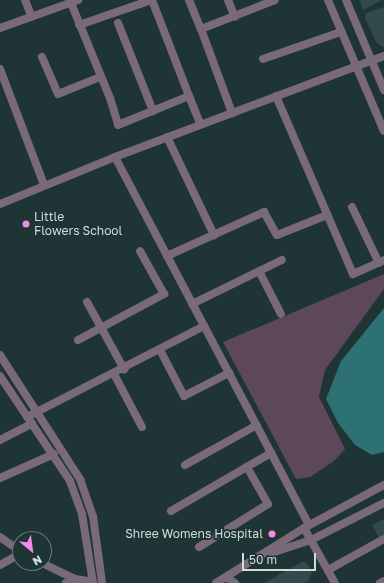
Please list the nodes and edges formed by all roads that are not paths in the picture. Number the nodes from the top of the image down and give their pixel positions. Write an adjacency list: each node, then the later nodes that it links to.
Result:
1 (25, 0): 10 (street)
2 (151, 0): 13 (street); 25 (street)
3 (189, 0): 15 (street)
4 (228, 0): 11 (street)
5 (275, 0): 9 (street)
6 (328, 0): 16 (street)
7 (346, 0): 20 (street)
8 (74, 1): 10 (street); 13 (street)
9 (266, 2): 11 (street)
10 (32, 17): 14 (street)
11 (235, 17): 15 (street)
12 (118, 23): 27 (street)
13 (79, 25): 23 (street)
14 (0, 28)
15 (201, 29): 28 (street)
16 (341, 32): 19 (street); 21 (street)
17 (384, 56): 20 (street)
18 (42, 57): 23 (street)
19 (263, 59)
20 (371, 61): 21 (street); 24 (street)
21 (356, 67): 26 (street); 30 (street)
22 (0, 69): 33 (street)
23 (100, 77): 27 (street)
24 (384, 90)
25 (189, 96): 27 (street); 29 (street)
26 (276, 96): 28 (street); 36 (street)
27 (153, 111)
28 (232, 113): 29 (street)
29 (201, 125): 31 (street)
30 (384, 131)
31 (167, 137): 32 (street); 37 (street)
32 (114, 157): 33 (street); 39 (street)
33 (44, 185): 34 (street)
34 (0, 204)
35 (352, 207): 41 (street)
36 (327, 215): 37 (street); 41 (street)
37 (214, 235): 39 (street)
38 (140, 251): 47 (street)
39 (167, 256): 44 (street)
40 (282, 260): 42 (street)
41 (382, 262)
42 (259, 271): 44 (street); 45 (street)
43 (88, 302): 47 (street)
44 (192, 304): 46 (street)
45 (281, 314)
46 (204, 326): 49 (street); 52 (street)
47 (101, 328): 48 (street); 51 (street)
48 (78, 340)
49 (160, 350): 51 (street); 52 (street)
50 (0, 355): 55 (street)
51 (124, 369): 53 (street)
52 (229, 373): 57 (street)
53 (114, 374): 55 (street); 58 (street)
54 (0, 376): 56 (street)
55 (37, 412): 56 (street); 84 (street)
56 (29, 421): 59 (street); 61 (street)
57 (256, 425): 60 (street); 62 (street)
58 (142, 427)
59 (0, 440)
60 (271, 453): 63 (street); 68 (street)
61 (54, 454): 64 (street); 83 (street)
62 (185, 465)
63 (248, 467): 67 (street); 73 (street)
64 (0, 478)
65 (384, 485): 68 (street)
66 (384, 503): 71 (street)
67 (171, 512)
68 (306, 526): 71 (street); 74 (street)
69 (0, 537): 72 (street)
70 (384, 539): 78 (street)
71 (311, 540): 74 (street); 78 (street)
72 (12, 546)
73 (199, 547)
74 (262, 555): 79 (street)
75 (12, 557): 76 (street)
76 (0, 565)
77 (52, 568): 80 (street)
78 (328, 570): 87 (street)
79 (226, 577): 85 (street); 86 (street)
80 (75, 579): 82 (street); 83 (street)
81 (384, 581): 88 (street)
82 (66, 583)
83 (93, 583)
84 (102, 583)
85 (216, 583)
86 (235, 583)
87 (336, 583)
88 (380, 583)

